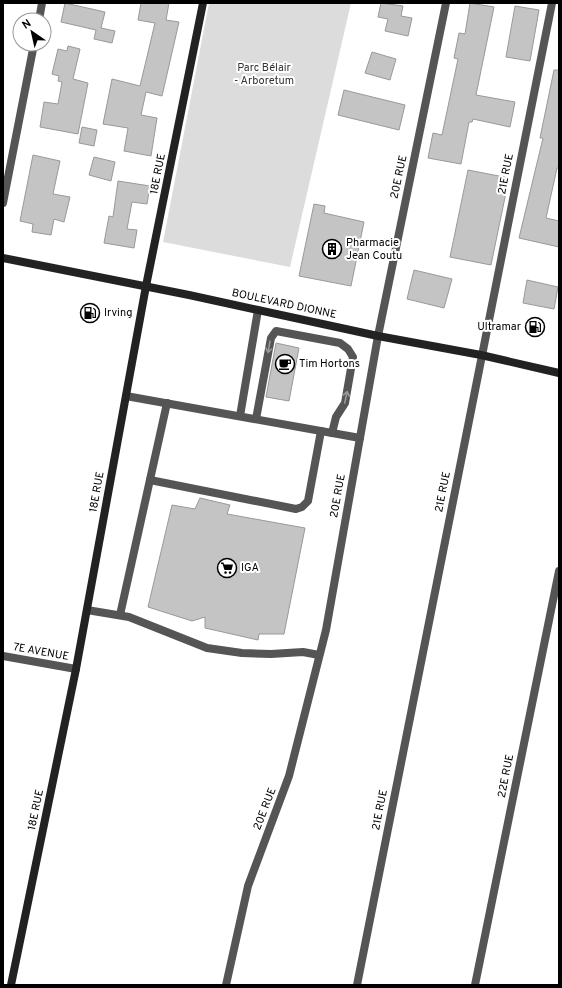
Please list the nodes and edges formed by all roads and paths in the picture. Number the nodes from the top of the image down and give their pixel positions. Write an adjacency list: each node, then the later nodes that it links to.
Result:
1 (203, 3): 7 (street, 18E RUE)
2 (446, 3): 9 (street, 20E RUE)
3 (552, 4): 10 (street, 21E RUE)
4 (32, 52): 5 (street)
5 (3, 203)
6 (3, 258): 7 (street, BOULEVARD DIONNE)
7 (146, 286): 8 (street, BOULEVARD DIONNE); 12 (street, 18E RUE)
8 (258, 310): 9 (street, BOULEVARD DIONNE); 14 (street)
9 (378, 336): 10 (street, BOULEVARD DIONNE); 18 (street, 20E RUE)
10 (481, 355): 11 (street, BOULEVARD DIONNE); 28 (street, 21E RUE)
11 (559, 374)
12 (126, 396): 13 (street); 21 (street, 18E RUE)
13 (167, 403): 14 (street); 19 (street)
14 (240, 416): 15 (street)
15 (256, 419): 16 (street); 17 (street, one-way to 15)
16 (321, 431): 17 (street); 19 (street)
17 (332, 433): 18 (street)
18 (360, 438): 24 (street, 20E RUE)
19 (150, 480): 22 (street)
20 (559, 571): 29 (street, 22E RUE)
21 (87, 610): 22 (street); 25 (street, 18E RUE)
22 (120, 615): 24 (street)
23 (3, 656): 25 (street, 7E AVENUE)
24 (319, 656): 27 (street, 20E RUE)
25 (76, 669): 26 (street, 18E RUE)
26 (11, 985)
27 (226, 985)
28 (357, 985)
29 (475, 985)

